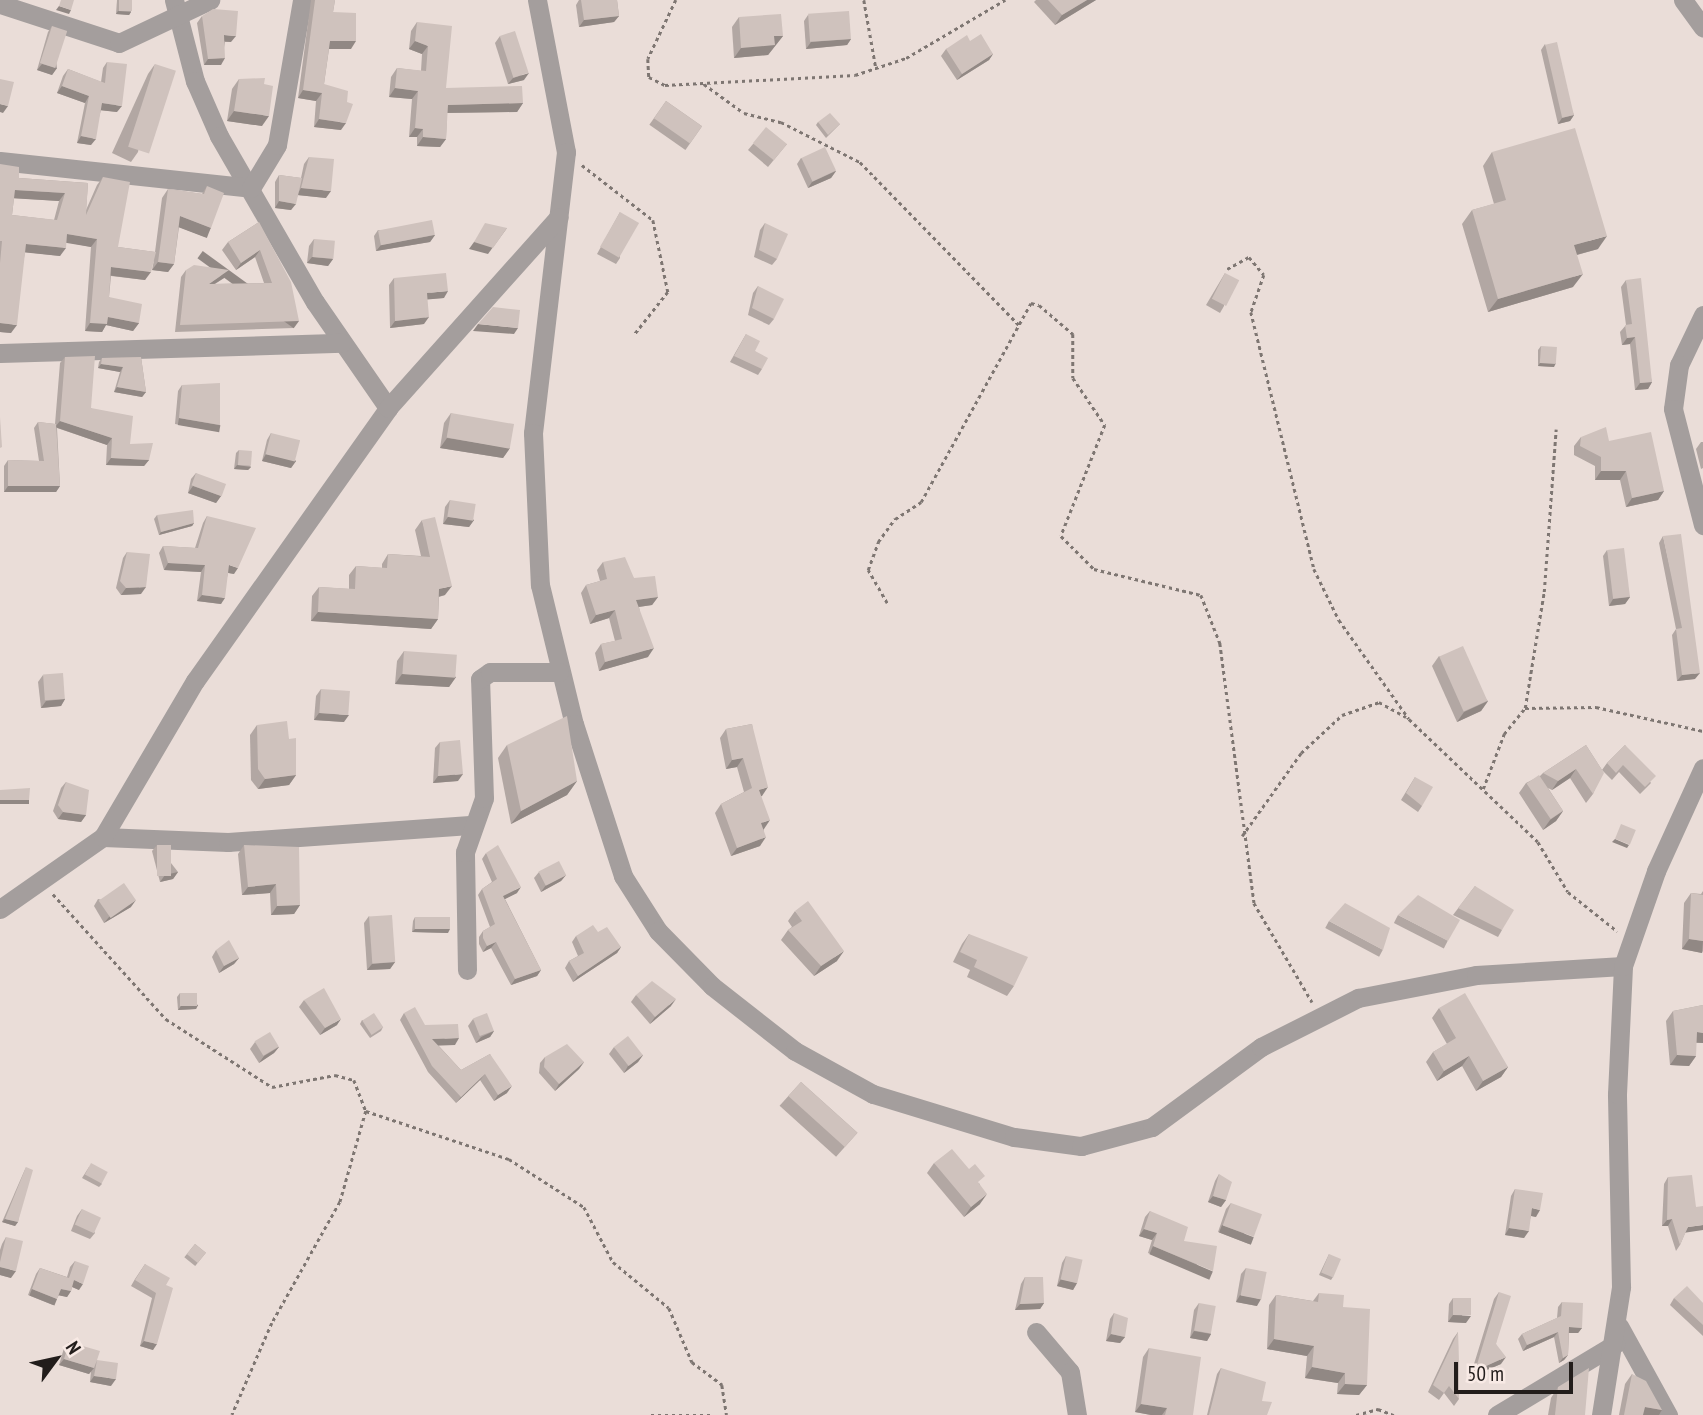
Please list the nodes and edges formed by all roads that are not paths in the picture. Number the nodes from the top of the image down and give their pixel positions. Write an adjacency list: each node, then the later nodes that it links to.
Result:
1 (210, 0): 6 (street)
2 (302, 0): 9 (street)
3 (537, 0): 10 (street)
4 (1683, 0): 7 (street)
5 (0, 4): 6 (street)
6 (175, 7): 9 (street)
7 (1703, 28)
8 (0, 161): 9 (street)
9 (251, 188): 12 (street)
10 (559, 217): 14 (street); 16 (street)
11 (1703, 315): 15 (street)
12 (342, 343): 13 (street); 14 (street)
13 (0, 353)
14 (388, 408): 19 (street)
15 (1703, 525)
16 (559, 672): 18 (street); 21 (street)
17 (1703, 768): 21 (street)
18 (473, 825): 19 (street); 22 (street)
19 (103, 837): 20 (street)
20 (0, 909)
21 (1623, 966): 24 (street)
22 (467, 970)
23 (1036, 1332): 25 (street)
24 (1617, 1335): 26 (street); 27 (street); 28 (street)
25 (1077, 1415)
26 (1497, 1415)
27 (1601, 1415)
28 (1668, 1415)

